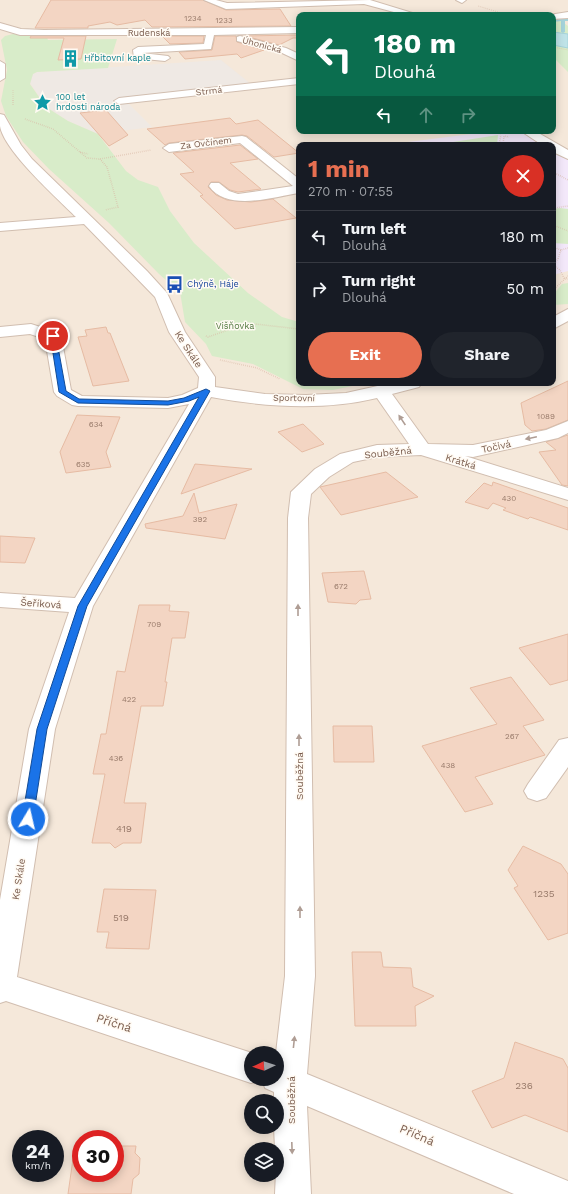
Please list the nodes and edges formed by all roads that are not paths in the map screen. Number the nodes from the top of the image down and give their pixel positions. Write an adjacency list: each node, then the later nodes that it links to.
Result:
1 (208, 0): 2 (street)
2 (405, 12)
3 (568, 15): 4 (street)
4 (556, 16)
5 (0, 26): 6 (street, Rudenská)
6 (10, 30): 8 (street, Rudenská); 10 (street)
7 (296, 30): 9 (street, Rudenská)
8 (210, 32): 9 (street, Rudenská); 12 (street)
9 (226, 32): 11 (street, Úhonická)
10 (0, 35)
11 (296, 56)
12 (165, 58)
13 (296, 81): 14 (street, Strmá)
14 (119, 102)
15 (0, 117): 24 (street, Ke Skále)
16 (532, 134): 17 (street)
17 (545, 142)
18 (169, 148): 21 (street, Za Ovčínem)
19 (556, 149): 20 (street)
20 (568, 155)
21 (296, 183)
22 (215, 186): 23 (street)
23 (296, 189)
24 (87, 220): 25 (street); 28 (street, Ke Skále)
25 (0, 227)
26 (0, 332): 28 (street)
27 (401, 386): 29 (street, Sportovní)
28 (206, 391): 29 (street, Sportovní); 34 (street, Ke Skále)
29 (381, 391): 31 (street, one-way to 29)
30 (568, 426): 31 (street, Točivá, one-way to 31)
31 (422, 449): 32 (street, Krátká); 40 (street, Souběžná, one-way to 31)
32 (568, 494)
33 (0, 600): 34 (street, Šeříková)
34 (82, 606): 37 (street, Ke Skále)
35 (568, 747): 36 (street)
36 (537, 791)
37 (0, 985): 38 (street, Ke Skále); 39 (street, Příčná)
38 (0, 988)
39 (244, 1066)
40 (284, 1073)
41 (284, 1079): 44 (street, Příčná)
42 (284, 1086): 43 (street, Souběžná, one-way to 43)
43 (293, 1194)
44 (556, 1194)

